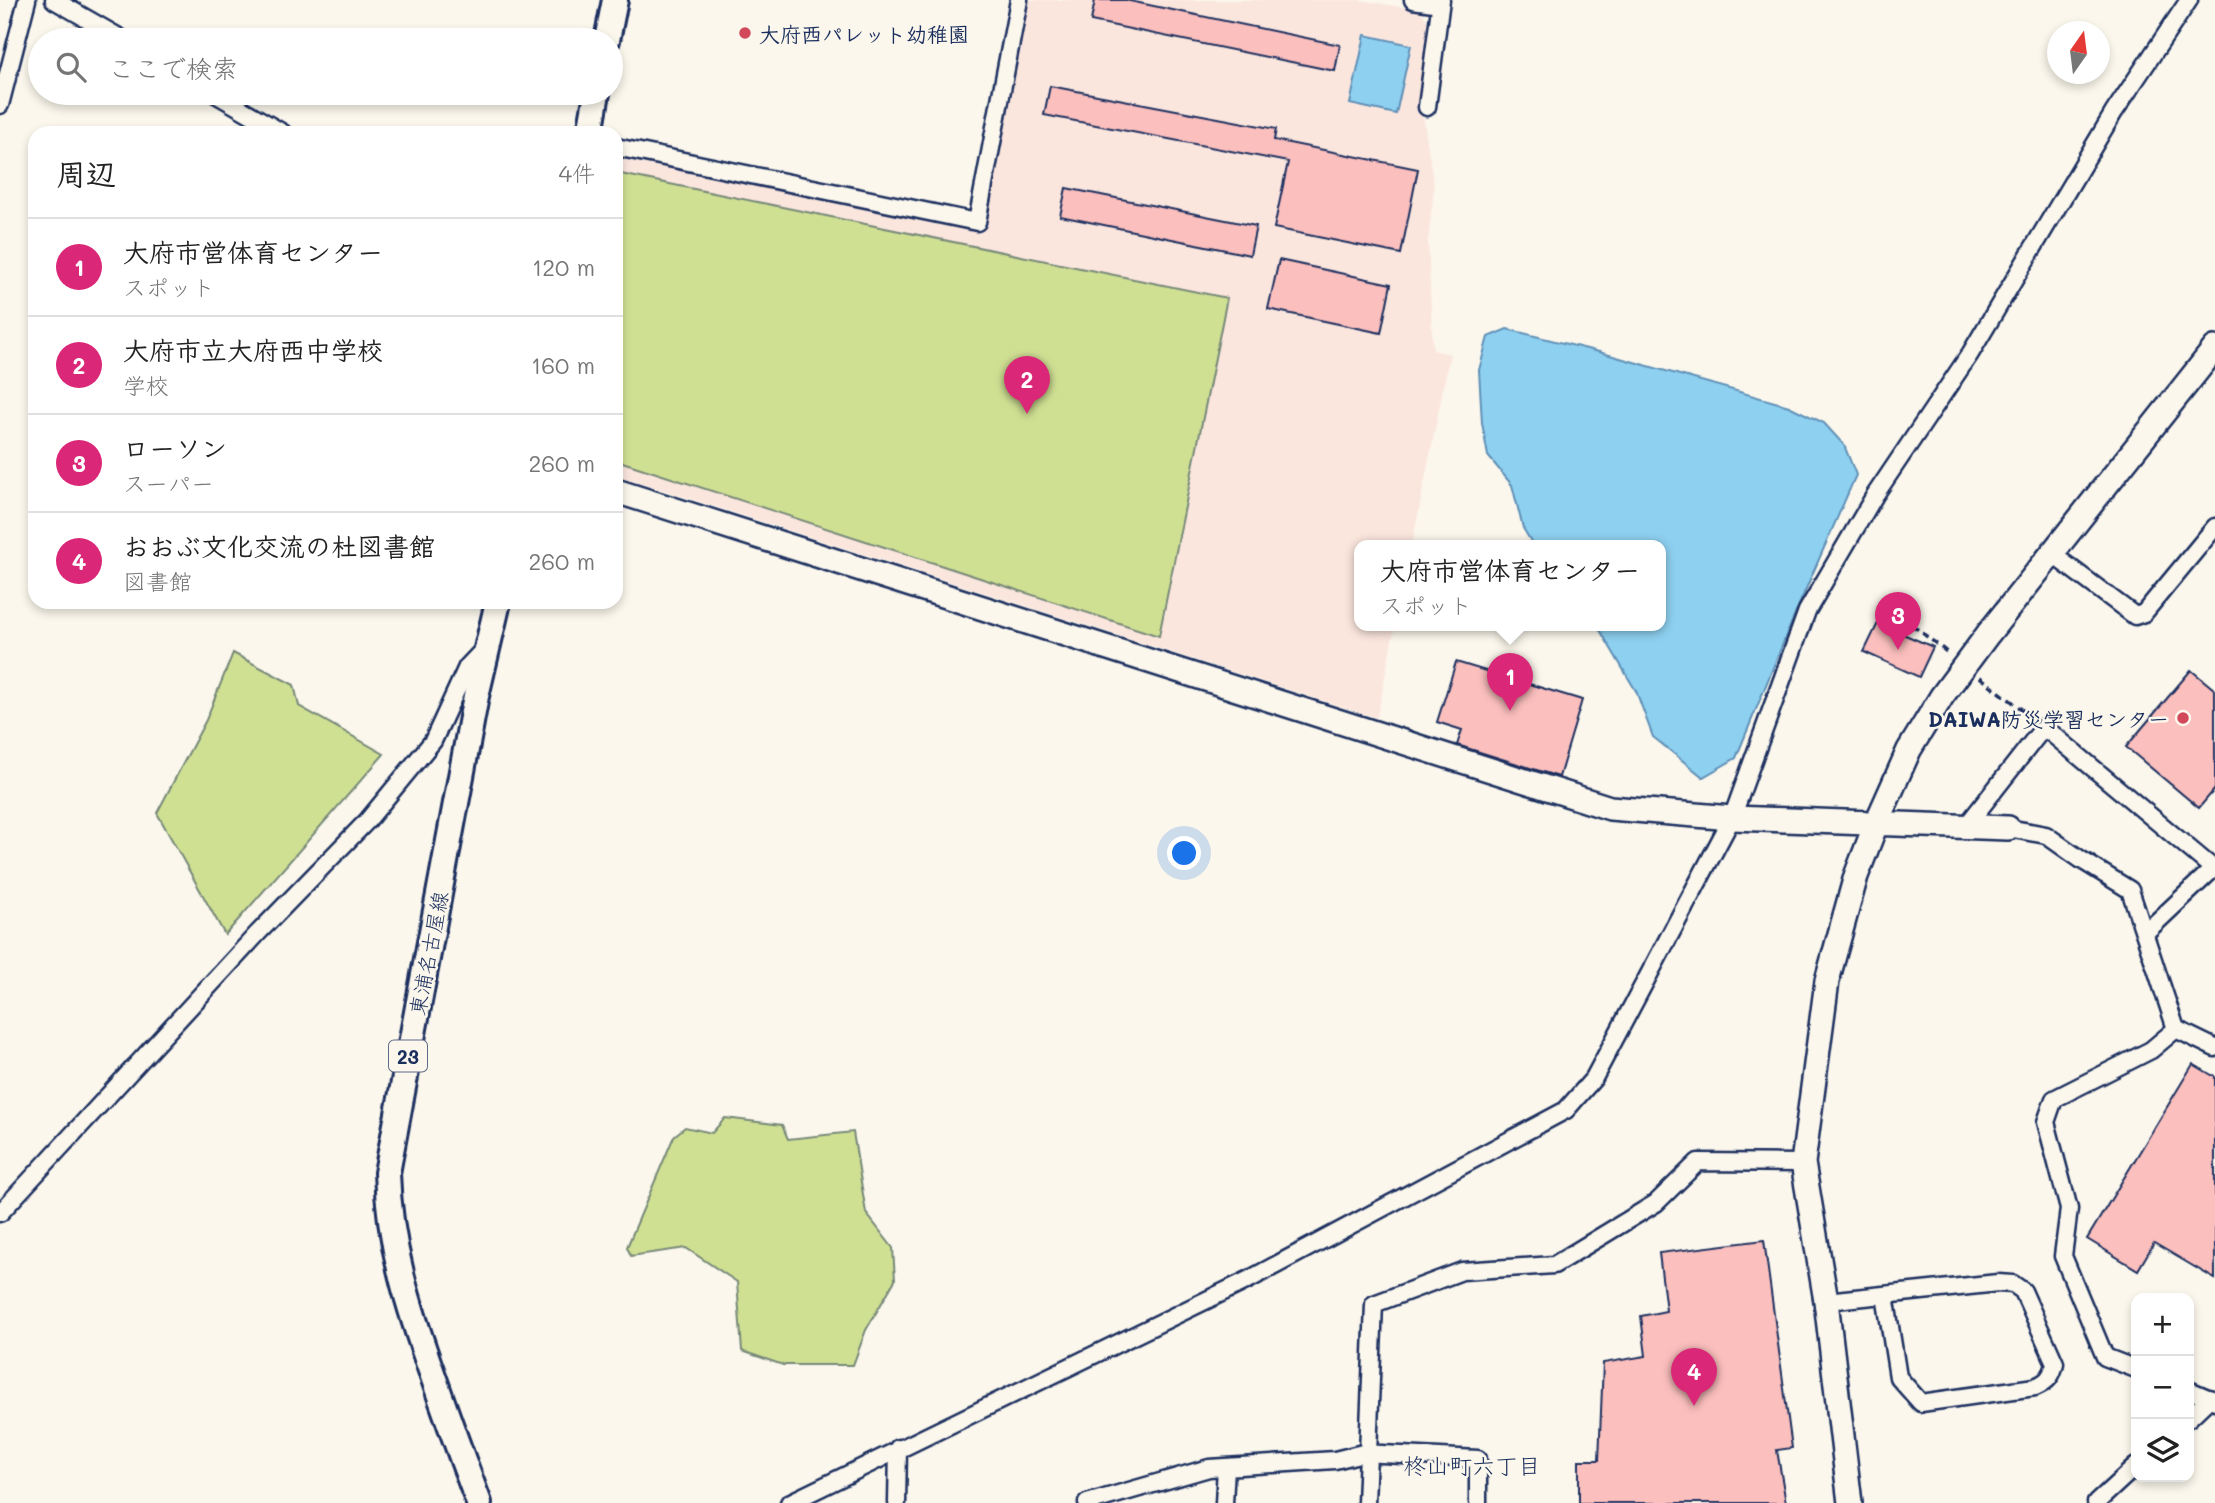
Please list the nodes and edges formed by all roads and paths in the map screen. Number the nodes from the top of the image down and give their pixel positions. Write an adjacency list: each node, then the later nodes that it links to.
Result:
1 (27, 0): 10 (street)
2 (54, 0): 8 (street)
3 (615, 0): 9 (main road)
4 (1019, 0): 16 (street)
5 (1413, 0): 7 (street)
6 (2189, 0): 23 (street)
7 (1441, 2): 13 (street)
8 (103, 28)
9 (609, 28)
10 (0, 105)
11 (235, 105): 14 (street)
12 (595, 105): 15 (main road)
13 (1427, 107)
14 (272, 126)
15 (591, 126)
16 (623, 148)
17 (2215, 348): 20 (street)
18 (623, 493): 23 (street)
19 (2215, 527): 20 (street)
20 (2052, 554): 24 (street)
21 (496, 609): 22 (main road, 東浦名古屋線 / 23)
22 (488, 645): 32 (street); 43 (main road, 東浦名古屋線 / 23)
23 (1732, 818): 24 (street); 39 (street)
24 (1876, 824): 25 (street); 31 (street)
25 (1967, 825): 26 (street); 27 (street)
26 (2008, 828): 28 (street)
27 (2214, 868): 28 (street)
28 (2145, 933): 29 (street)
29 (2176, 1029): 30 (street); 35 (street)
30 (2215, 1048)
31 (1803, 1163): 34 (street); 40 (street)
32 (0, 1213)
33 (1885, 1295): 33 (street); 34 (street)
34 (1826, 1301): 50 (street)
35 (2131, 1368)
36 (2194, 1392): 37 (street)
37 (2212, 1400): 38 (street)
38 (2194, 1414)
39 (898, 1448): 44 (street); 45 (street)
40 (1367, 1453): 41 (street); 48 (street); 49 (street)
41 (1226, 1468): 46 (street); 47 (street)
42 (2131, 1471): 51 (street)
43 (479, 1503)
44 (789, 1503)
45 (897, 1503)
46 (1087, 1503)
47 (1224, 1503)
48 (1366, 1503)
49 (1478, 1503)
50 (1850, 1503)
51 (2096, 1503)

